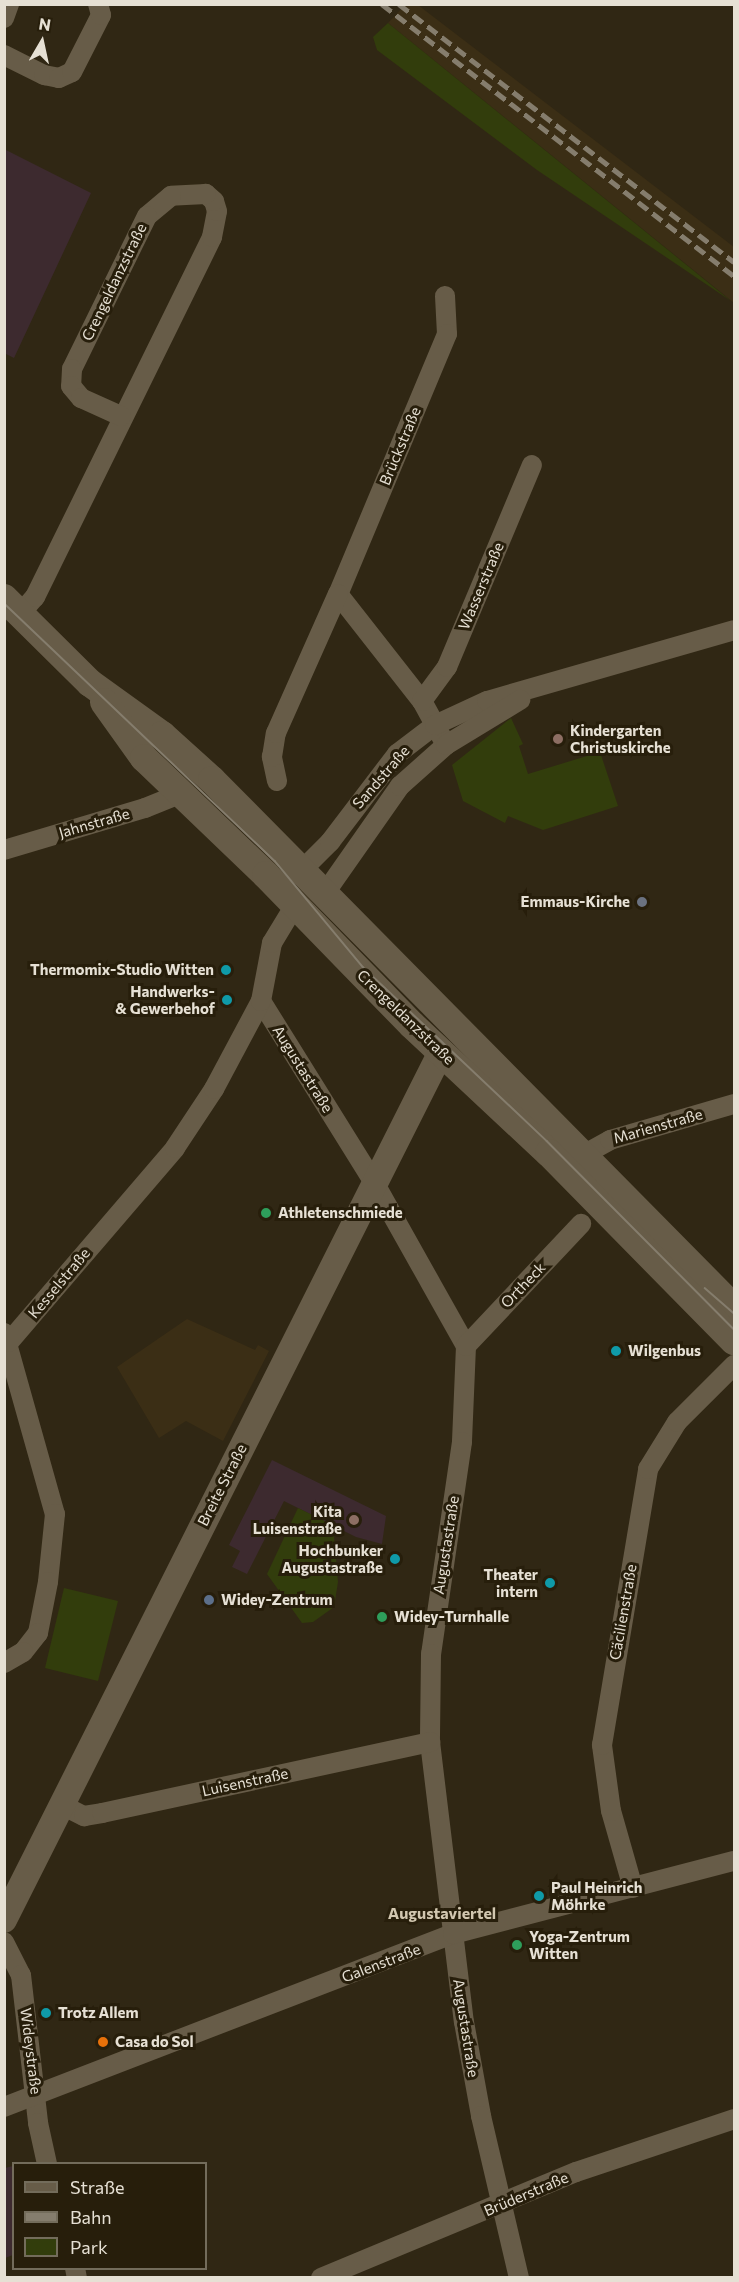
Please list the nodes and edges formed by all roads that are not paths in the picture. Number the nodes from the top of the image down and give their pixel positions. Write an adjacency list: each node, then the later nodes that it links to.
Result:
1 (9, 4): 3 (street)
2 (98, 4): 4 (street)
3 (4, 18)
4 (4, 55)
5 (445, 296): 8 (street, Brückstraße)
6 (121, 416): 6 (street, Crengeldanzstraße); 9 (street, Crengeldanzstraße)
7 (532, 465): 13 (street, Wasserstraße)
8 (339, 594): 13 (street); 17 (street, Brückstraße)
9 (12, 606): 11 (main road, Crengeldanzstraße)
10 (735, 630): 12 (street, Sandstraße)
11 (90, 683): 16 (main road, Crengeldanzstraße); 18 (main road, Crengeldanzstraße)
12 (547, 686): 14 (street, Sandstraße); 15 (street, Sandstraße)
13 (422, 701): 14 (street)
14 (435, 725): 15 (street); 20 (street, Sandstraße)
15 (446, 745): 21 (street, Sandstraße)
16 (212, 780): 18 (main road); 20 (main road, Crengeldanzstraße)
17 (277, 781)
18 (182, 793): 19 (street, Jahnstraße); 22 (main road, Crengeldanzstraße)
19 (4, 850)
20 (302, 870): 21 (main road, Crengeldanzstraße); 22 (main road)
21 (325, 893): 22 (main road); 24 (main road, Crengeldanzstraße)
22 (295, 905): 23 (street); 25 (main road, Crengeldanzstraße)
23 (261, 1001): 29 (street, Augustastraße); 32 (street, Kesselstraße)
24 (438, 1005): 25 (main road); 28 (main road, Crengeldanzstraße)
25 (441, 1052): 27 (main road, Crengeldanzstraße); 29 (street, Breite Straße)
26 (735, 1104): 28 (street, Marienstraße)
27 (549, 1152): 28 (street); 33 (main road, Crengeldanzstraße)
28 (585, 1154): 31 (main road, Crengeldanzstraße)
29 (375, 1184): 34 (street, Augustastraße); 38 (street, Breite Straße)
30 (581, 1224): 34 (street, Ortheck)
31 (735, 1308)
32 (7, 1338): 36 (street, Kesselstraße)
33 (735, 1341)
34 (465, 1346): 37 (street, Augustastraße)
35 (735, 1365): 40 (street, Cäcilienstraße)
36 (4, 1663)
37 (430, 1742): 38 (street, Luisenstraße); 42 (street, Augustastraße)
38 (62, 1805): 41 (street, Breite Straße)
39 (735, 1861): 40 (street, Galenstraße)
40 (633, 1888): 42 (street, Galenstraße)
41 (4, 1920)
42 (453, 1934): 44 (street, Galenstraße); 48 (street, Augustastraße)
43 (4, 1942): 44 (street, Wideystraße)
44 (37, 2094): 45 (street, Galenstraße); 47 (street, Wideystraße)
45 (4, 2107)
46 (735, 2119): 48 (street, Brüderstraße)
47 (47, 2162)
48 (501, 2203): 49 (street, Brüderstraße); 50 (street, Augustastraße)
49 (321, 2277)
50 (519, 2277)

